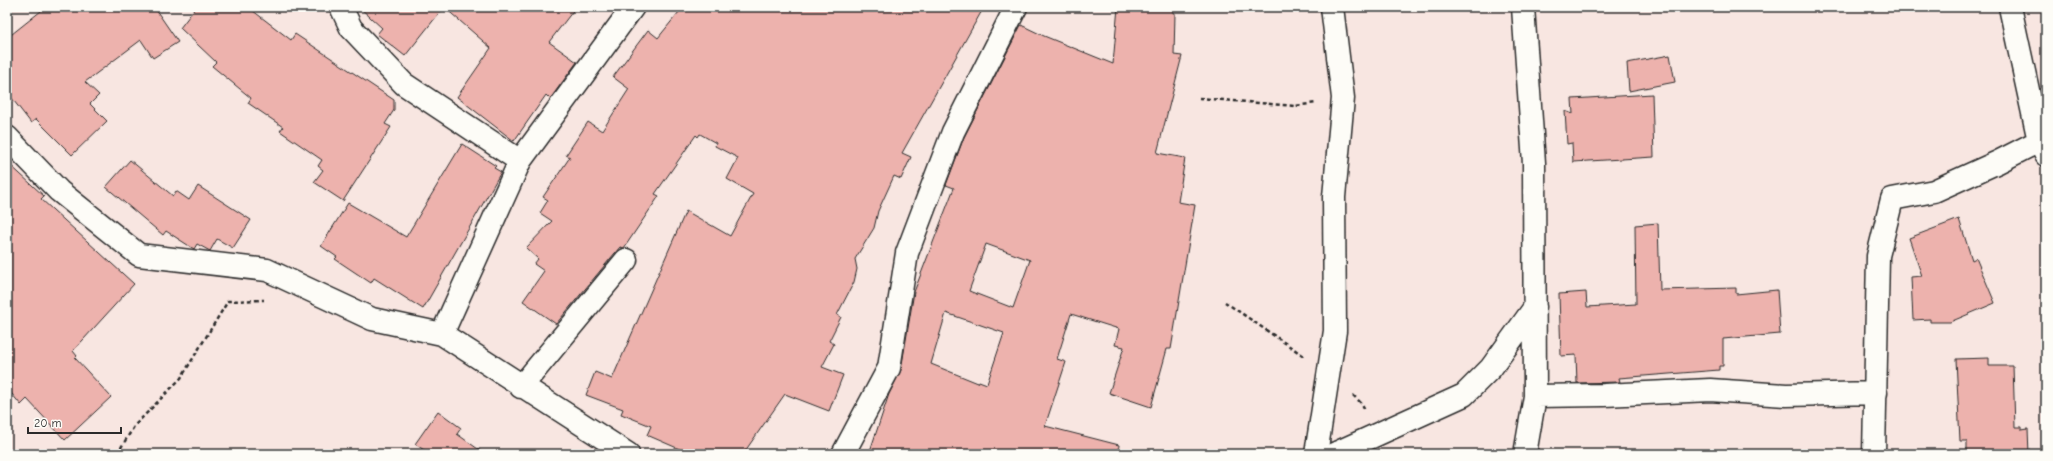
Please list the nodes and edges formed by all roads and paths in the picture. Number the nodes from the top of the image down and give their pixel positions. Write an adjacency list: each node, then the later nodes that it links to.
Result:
1 (342, 7): 11 (street)
2 (633, 7): 11 (street)
3 (1016, 7): 21 (street)
4 (1332, 7): 8 (street)
5 (1523, 7): 14 (street)
6 (2010, 7): 10 (street)
7 (1199, 98): 8 (path)
8 (1343, 98): 22 (street)
9 (7, 137): 15 (street)
10 (2043, 148): 17 (street)
11 (520, 161): 15 (street)
12 (626, 260): 16 (street)
13 (271, 299): 19 (path)
14 (1535, 307): 18 (street); 23 (street)
15 (442, 334): 16 (street)
16 (522, 387): 20 (street)
17 (1876, 394): 18 (street); 25 (street)
18 (1535, 396): 24 (street)
19 (117, 454)
20 (628, 454)
21 (843, 454)
22 (1316, 454)
23 (1334, 454)
24 (1525, 454)
25 (1874, 454)

